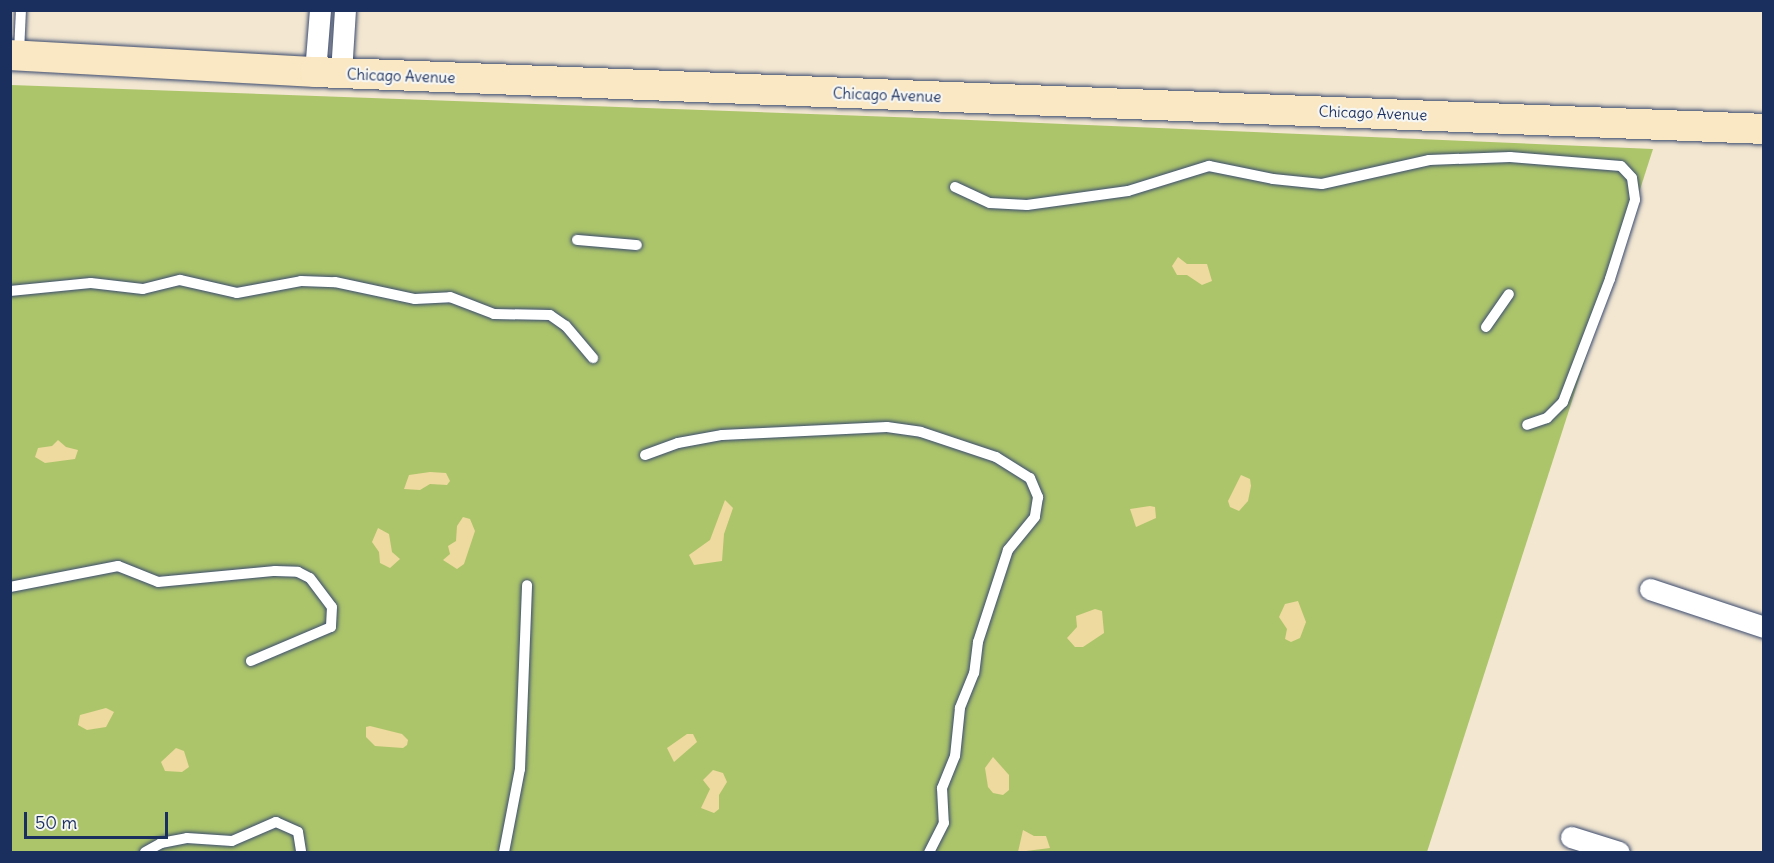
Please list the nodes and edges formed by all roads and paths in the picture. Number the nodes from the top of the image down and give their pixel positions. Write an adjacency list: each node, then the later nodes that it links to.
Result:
1 (21, 10): 4 (lane)
2 (320, 10): 5 (street)
3 (345, 10): 5 (street)
4 (15, 56): 5 (main road, Chicago Avenue)
5 (328, 73): 6 (main road, Chicago Avenue)
6 (1764, 129)
7 (955, 187): 14 (lane)
8 (577, 240): 9 (lane)
9 (637, 245)
10 (10, 291): 13 (lane)
11 (1509, 294): 12 (lane)
12 (1486, 327)
13 (593, 358)
14 (1527, 425)
15 (645, 455): 25 (lane)
16 (527, 585): 24 (lane)
17 (10, 587): 20 (lane)
18 (1650, 589): 19 (street)
19 (1764, 627)
20 (251, 662)
21 (1571, 837): 26 (street)
22 (145, 852): 23 (lane)
23 (301, 852)
24 (504, 852)
25 (929, 852)
26 (1619, 852)

